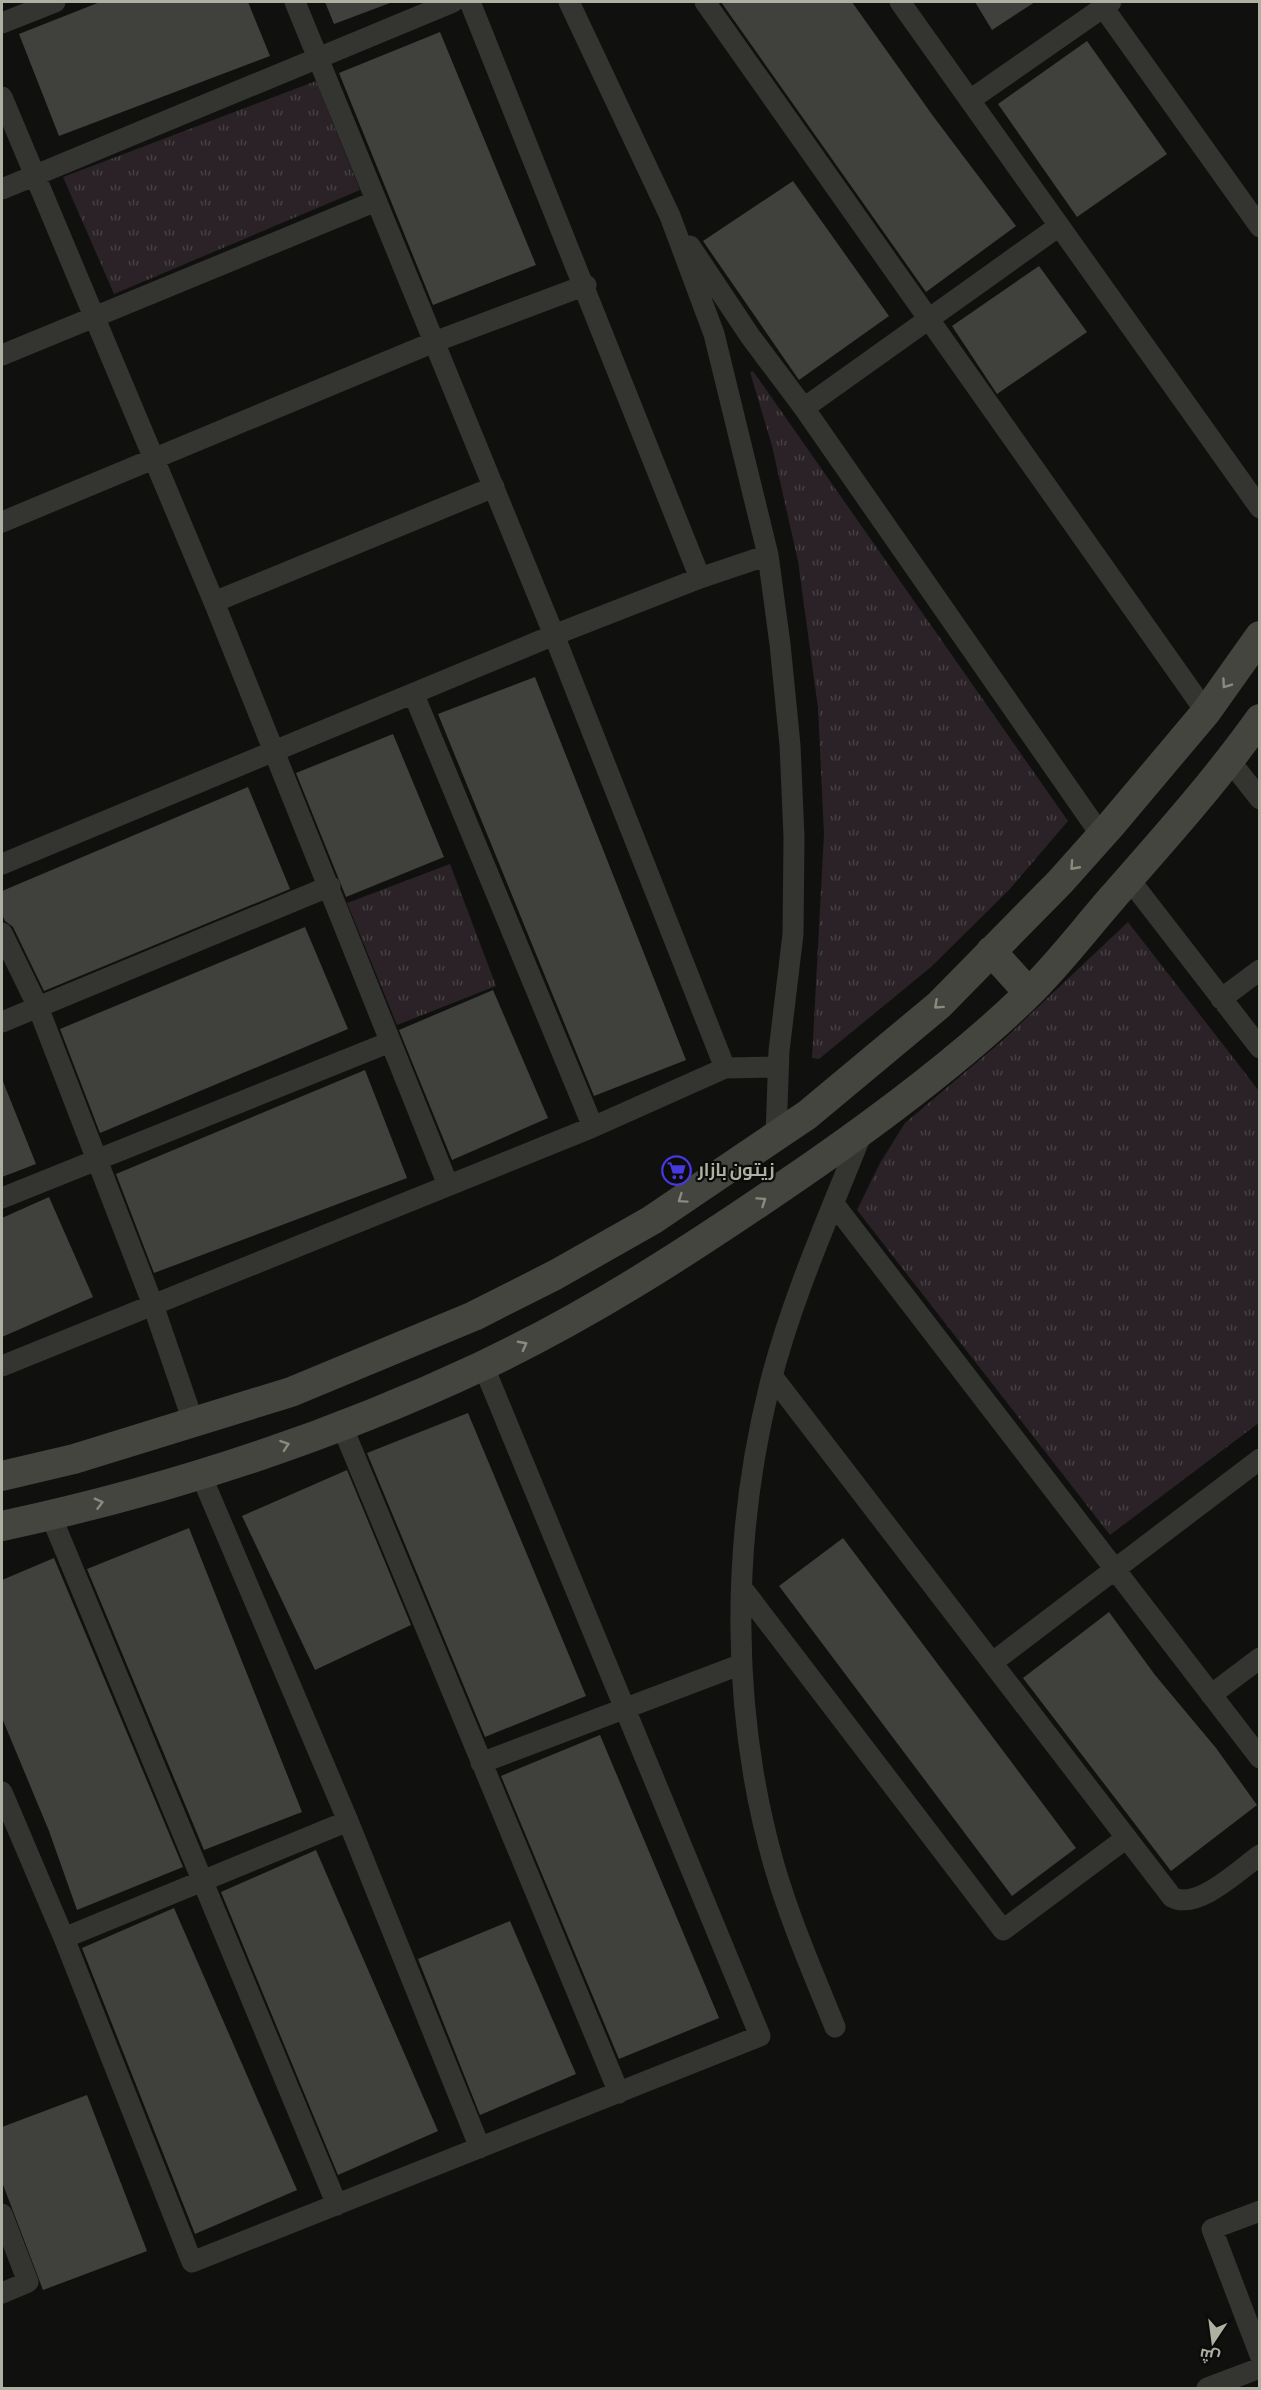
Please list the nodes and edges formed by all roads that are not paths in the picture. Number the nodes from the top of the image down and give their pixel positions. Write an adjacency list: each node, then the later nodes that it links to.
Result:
1 (55, 2): 9 (street)
2 (295, 2): 10 (street)
3 (453, 2): 10 (street)
4 (470, 2): 19 (street)
5 (705, 2): 21 (street)
6 (900, 2): 12 (street)
7 (572, 3): 16 (street)
8 (1107, 4): 12 (street); 18 (street)
9 (2, 23)
10 (319, 58): 13 (street); 15 (street)
11 (2, 97): 13 (street)
12 (970, 100): 17 (street)
13 (33, 176): 14 (street); 20 (street)
14 (2, 189)
15 (376, 201): 20 (street); 22 (street)
16 (670, 216): 24 (street); 29 (street)
17 (1059, 226): 21 (street); 27 (street)
18 (1260, 227)
19 (585, 285): 22 (street); 30 (street)
20 (93, 317): 23 (street); 25 (street)
21 (927, 319): 24 (street); 35 (street)
22 (434, 342): 25 (street); 26 (street)
23 (2, 356)
24 (804, 408): 40 (street)
25 (153, 459): 28 (street); 31 (street)
26 (494, 487): 31 (street); 32 (street)
27 (1260, 508)
28 (2, 522)
29 (768, 555): 30 (street); 53 (street)
30 (700, 578): 32 (street)
31 (214, 602): 37 (street)
32 (554, 636): 34 (street); 54 (street)
33 (1260, 636): 35 (street, one-way to 35)
34 (414, 695): 37 (street); 55 (street)
35 (1206, 712): 40 (street)
36 (1260, 719): 38 (street)
37 (272, 752): 41 (street); 43 (street)
38 (1230, 761): 39 (street); 42 (street)
39 (1260, 799)
40 (1101, 835): 45 (street, one-way to 45)
41 (2, 864)
42 (1129, 879): 47 (street); 48 (street)
43 (330, 886): 49 (street); 51 (street)
44 (2, 933): 49 (street)
45 (991, 951): 47 (street); 57 (street, one-way to 57)
46 (1260, 970): 48 (street)
47 (1029, 993): 56 (street)
48 (1221, 999): 52 (street)
49 (38, 1007): 50 (street); 58 (street)
50 (2, 1022)
51 (390, 1042): 58 (street); 59 (street)
52 (1260, 1048)
53 (778, 1067): 54 (street); 57 (street)
54 (726, 1068): 55 (street)
55 (593, 1127): 59 (street)
56 (864, 1129): 61 (street); 63 (street, one-way to 56)
57 (776, 1135): 66 (street, one-way to 66)
58 (96, 1160): 60 (street); 62 (street)
59 (448, 1185): 62 (street)
60 (2, 1198)
61 (834, 1204): 65 (street); 73 (street)
62 (153, 1305): 64 (street); 66 (street)
63 (483, 1365): 67 (street); 79 (street)
64 (2, 1366)
65 (772, 1376): 74 (street); 76 (street)
66 (194, 1424): 70 (street)
67 (342, 1426): 69 (street, one-way to 67); 81 (street)
68 (1260, 1459): 73 (street)
69 (201, 1474): 71 (street, one-way to 69); 83 (street)
70 (2, 1476)
71 (51, 1516): 72 (street); 86 (street)
72 (2, 1526)
73 (1114, 1569): 76 (street); 78 (street)
74 (742, 1588): 77 (street); 84 (street)
75 (1260, 1658): 78 (street)
76 (993, 1662): 84 (street)
77 (742, 1664): 79 (street); 88 (street)
78 (1211, 1695): 80 (street)
79 (624, 1708): 81 (street); 89 (street)
80 (1260, 1758)
81 (481, 1762): 89 (street)
82 (2, 1792): 87 (street)
83 (348, 1821): 86 (street); 90 (street)
84 (1125, 1839): 85 (street)
85 (1260, 1855)
86 (201, 1882): 87 (street); 91 (street)
87 (64, 1938): 91 (street)
88 (835, 2027)
89 (619, 2093): 90 (street)
90 (480, 2148): 91 (street)
91 (337, 2205)
92 (1260, 2211): 95 (street)
93 (2, 2214): 94 (street)
94 (2, 2293)
95 (1260, 2355)
96 (1260, 2368): 97 (street)
97 (1207, 2388)

